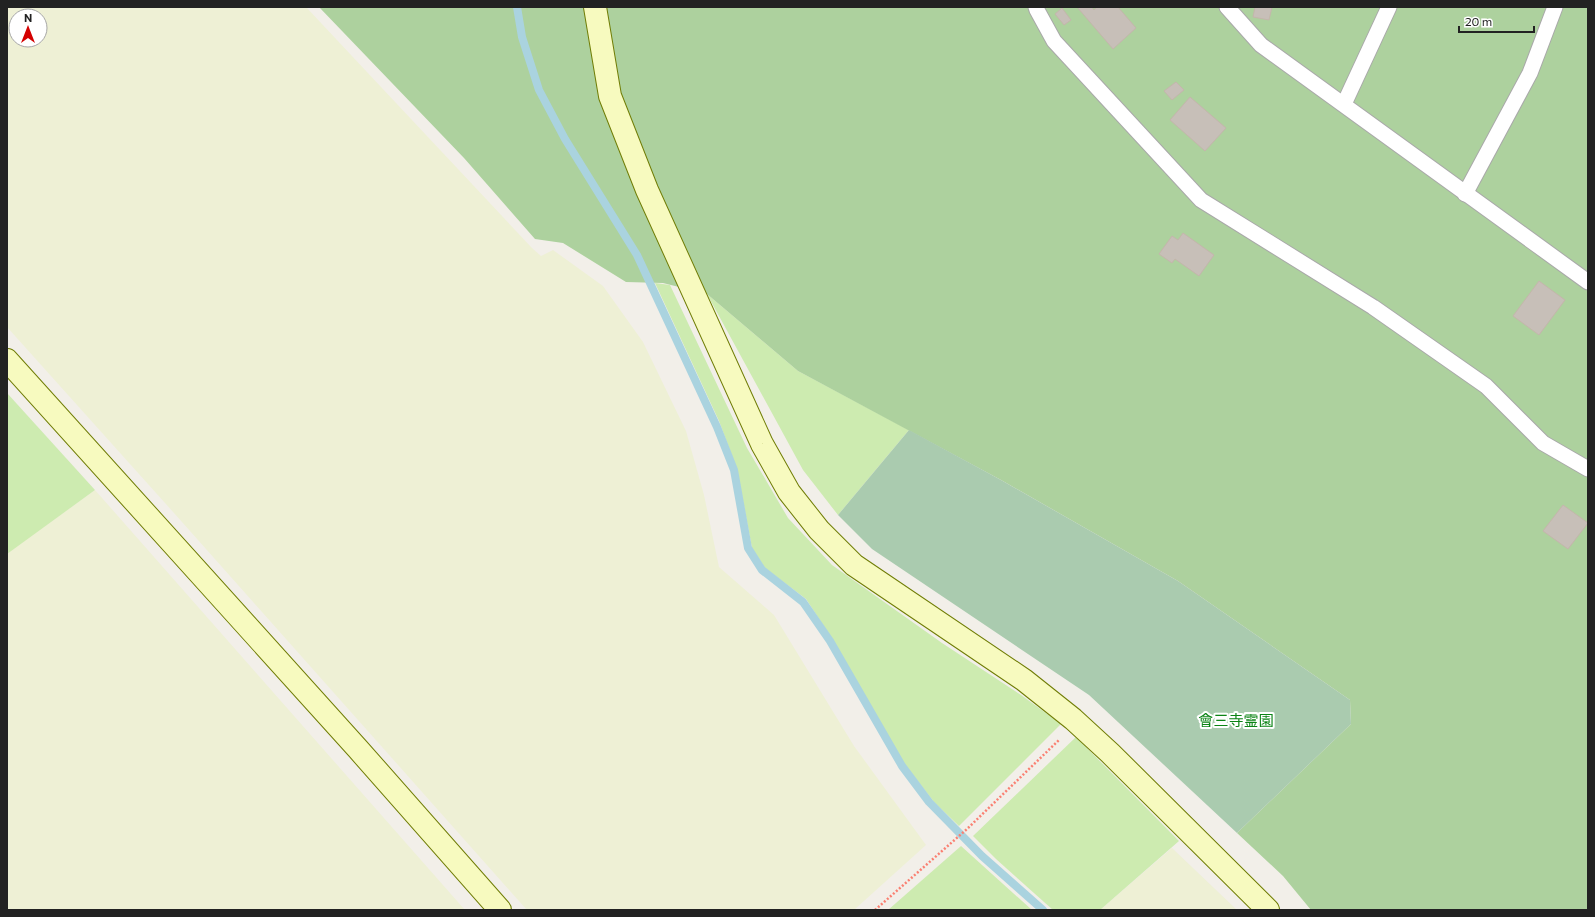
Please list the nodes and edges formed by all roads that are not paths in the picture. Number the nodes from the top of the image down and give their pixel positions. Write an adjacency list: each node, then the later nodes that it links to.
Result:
1 (595, 7): 12 (street)
2 (1036, 7): 10 (lane)
3 (1227, 7): 6 (lane)
4 (1389, 7): 6 (lane)
5 (1555, 7): 7 (lane)
6 (1344, 104): 7 (lane)
7 (1465, 194): 8 (lane)
8 (1588, 282)
9 (7, 360): 11 (street)
10 (1588, 469)
11 (500, 910)
12 (1268, 910)

